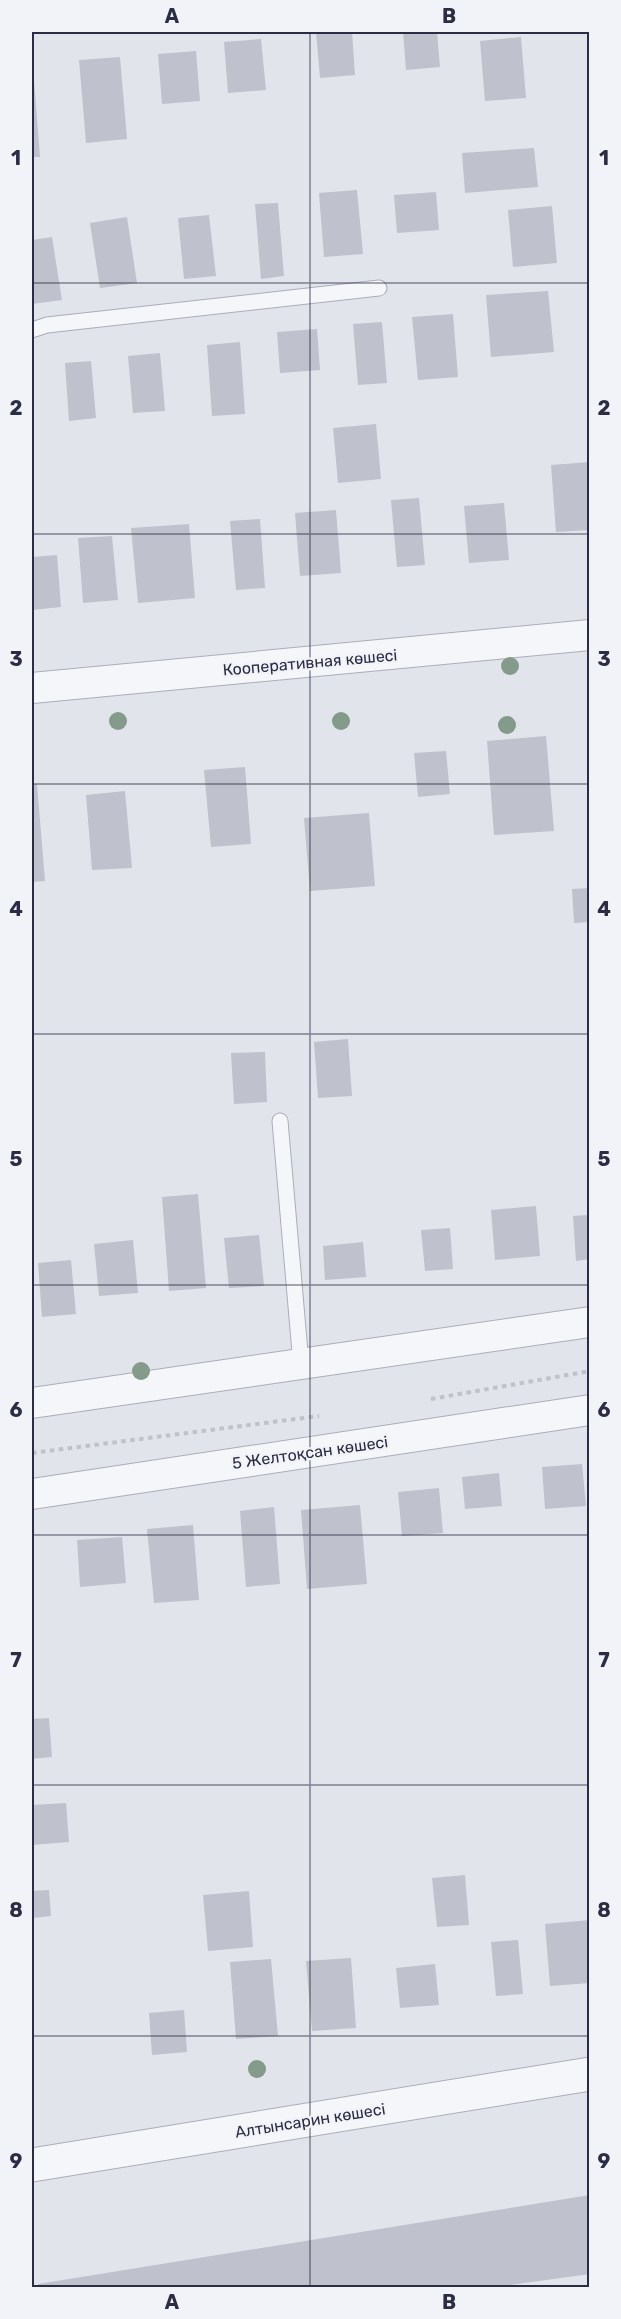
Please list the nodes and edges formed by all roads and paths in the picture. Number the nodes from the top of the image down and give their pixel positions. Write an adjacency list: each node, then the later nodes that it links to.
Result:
1 (380, 288): 2 (lane)
2 (32, 330)
3 (590, 635): 4 (street, Кооперативная көшесі)
4 (32, 688)
5 (280, 1122): 7 (lane)
6 (590, 1322): 7 (street)
7 (301, 1364): 10 (street)
8 (590, 1371): 9 (path)
9 (425, 1400)
10 (32, 1403)
11 (590, 1410): 14 (street, 5 Желтоқсан көшесі)
12 (321, 1416): 13 (path)
13 (32, 1453)
14 (32, 1494)
15 (590, 2074): 16 (street, Алтынсарин көшесі)
16 (32, 2166)

